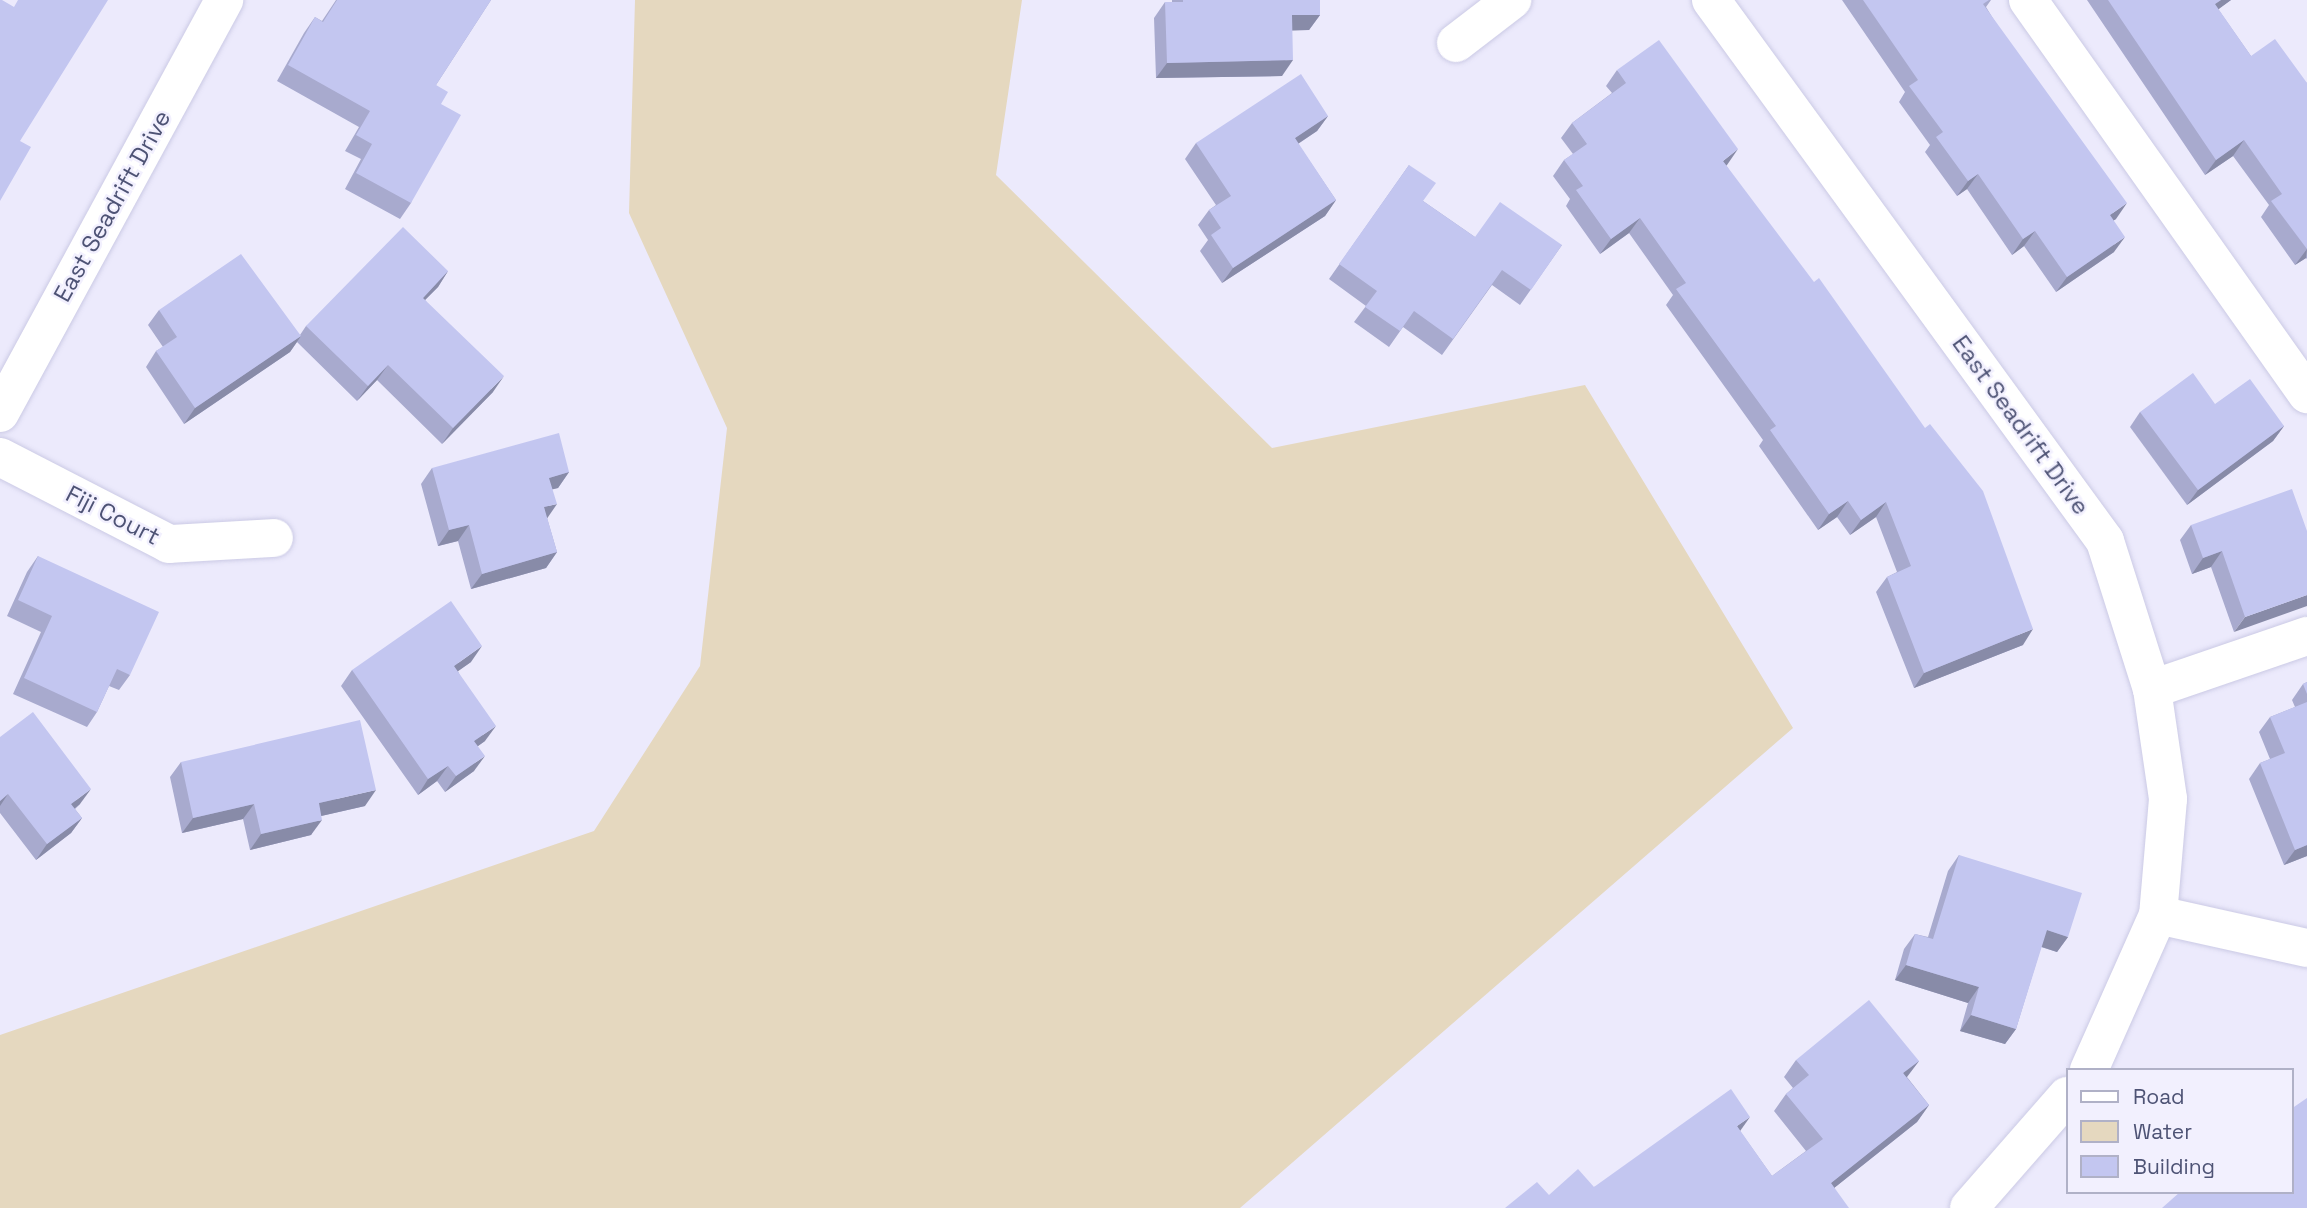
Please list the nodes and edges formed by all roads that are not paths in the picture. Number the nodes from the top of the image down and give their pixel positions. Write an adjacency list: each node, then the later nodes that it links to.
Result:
1 (224, 0): 7 (street, East Seadrift Drive)
2 (1512, 0): 5 (street)
3 (1711, 0): 11 (street, East Seadrift Drive)
4 (2028, 0): 6 (street)
5 (1456, 43)
6 (2307, 394)
7 (0, 413)
8 (0, 457): 9 (street, Fiji Court)
9 (274, 538)
10 (2307, 636): 11 (street)
11 (2152, 689): 12 (street, East Seadrift Drive)
12 (2158, 915): 13 (street); 14 (street, East Seadrift Drive)
13 (2307, 948)
14 (2090, 1068)
15 (2066, 1098): 16 (street)
16 (1969, 1208)

